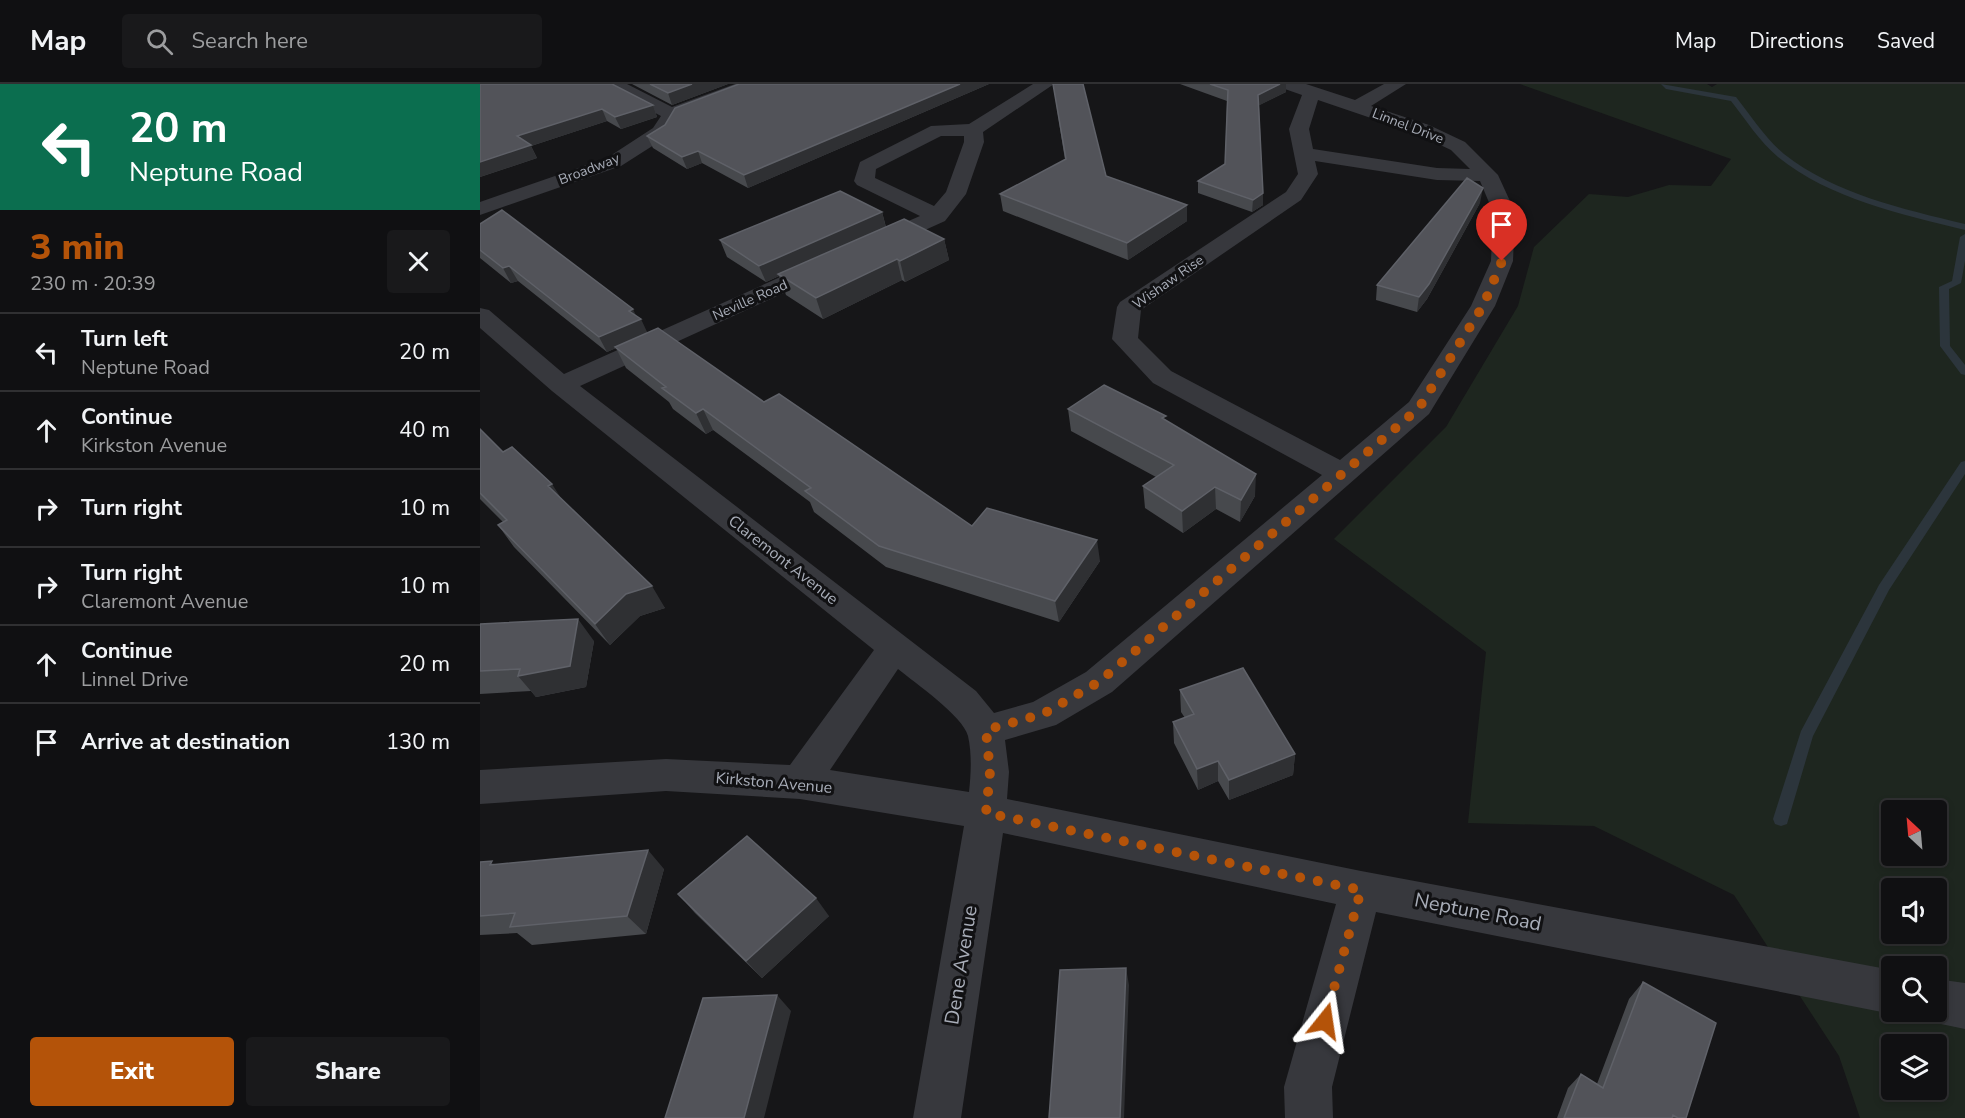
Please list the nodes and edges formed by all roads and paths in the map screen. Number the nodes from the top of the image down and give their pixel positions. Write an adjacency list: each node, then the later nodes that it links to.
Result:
1 (613, 84): 7 (street)
2 (751, 84): 7 (street)
3 (1045, 84): 8 (street)
4 (1397, 84): 6 (street)
5 (1300, 88): 6 (street, Linnel Drive); 9 (street, Wishaw Rise)
6 (1356, 107): 10 (street, Linnel Drive)
7 (671, 114): 11 (street, Broadway)
8 (973, 130): 12 (street, Neville Road); 12 (street)
9 (1303, 153): 10 (street); 15 (street, Wishaw Rise)
10 (1488, 175): 15 (street, Linnel Drive)
11 (480, 209)
12 (937, 216): 14 (street, Neville Road)
13 (480, 315): 14 (street, Claremont Avenue)
14 (561, 385): 16 (street, Claremont Avenue)
15 (1343, 474): 17 (street, Linnel Drive)
16 (894, 648): 17 (street, Claremont Avenue); 18 (street)
17 (986, 730): 20 (street, Dene Avenue)
18 (800, 782): 19 (street, Kirkston Avenue); 20 (street, Kirkston Avenue)
19 (480, 787)
20 (986, 813): 21 (street, Kirkston Avenue); 26 (street, Dene Avenue)
21 (1064, 829): 22 (street, Neptune Road)
22 (1361, 890): 23 (street, Neptune Road); 27 (street)
23 (1881, 990)
24 (1947, 1002): 25 (street)
25 (1965, 1006)
26 (937, 1118)
27 (1309, 1118)

